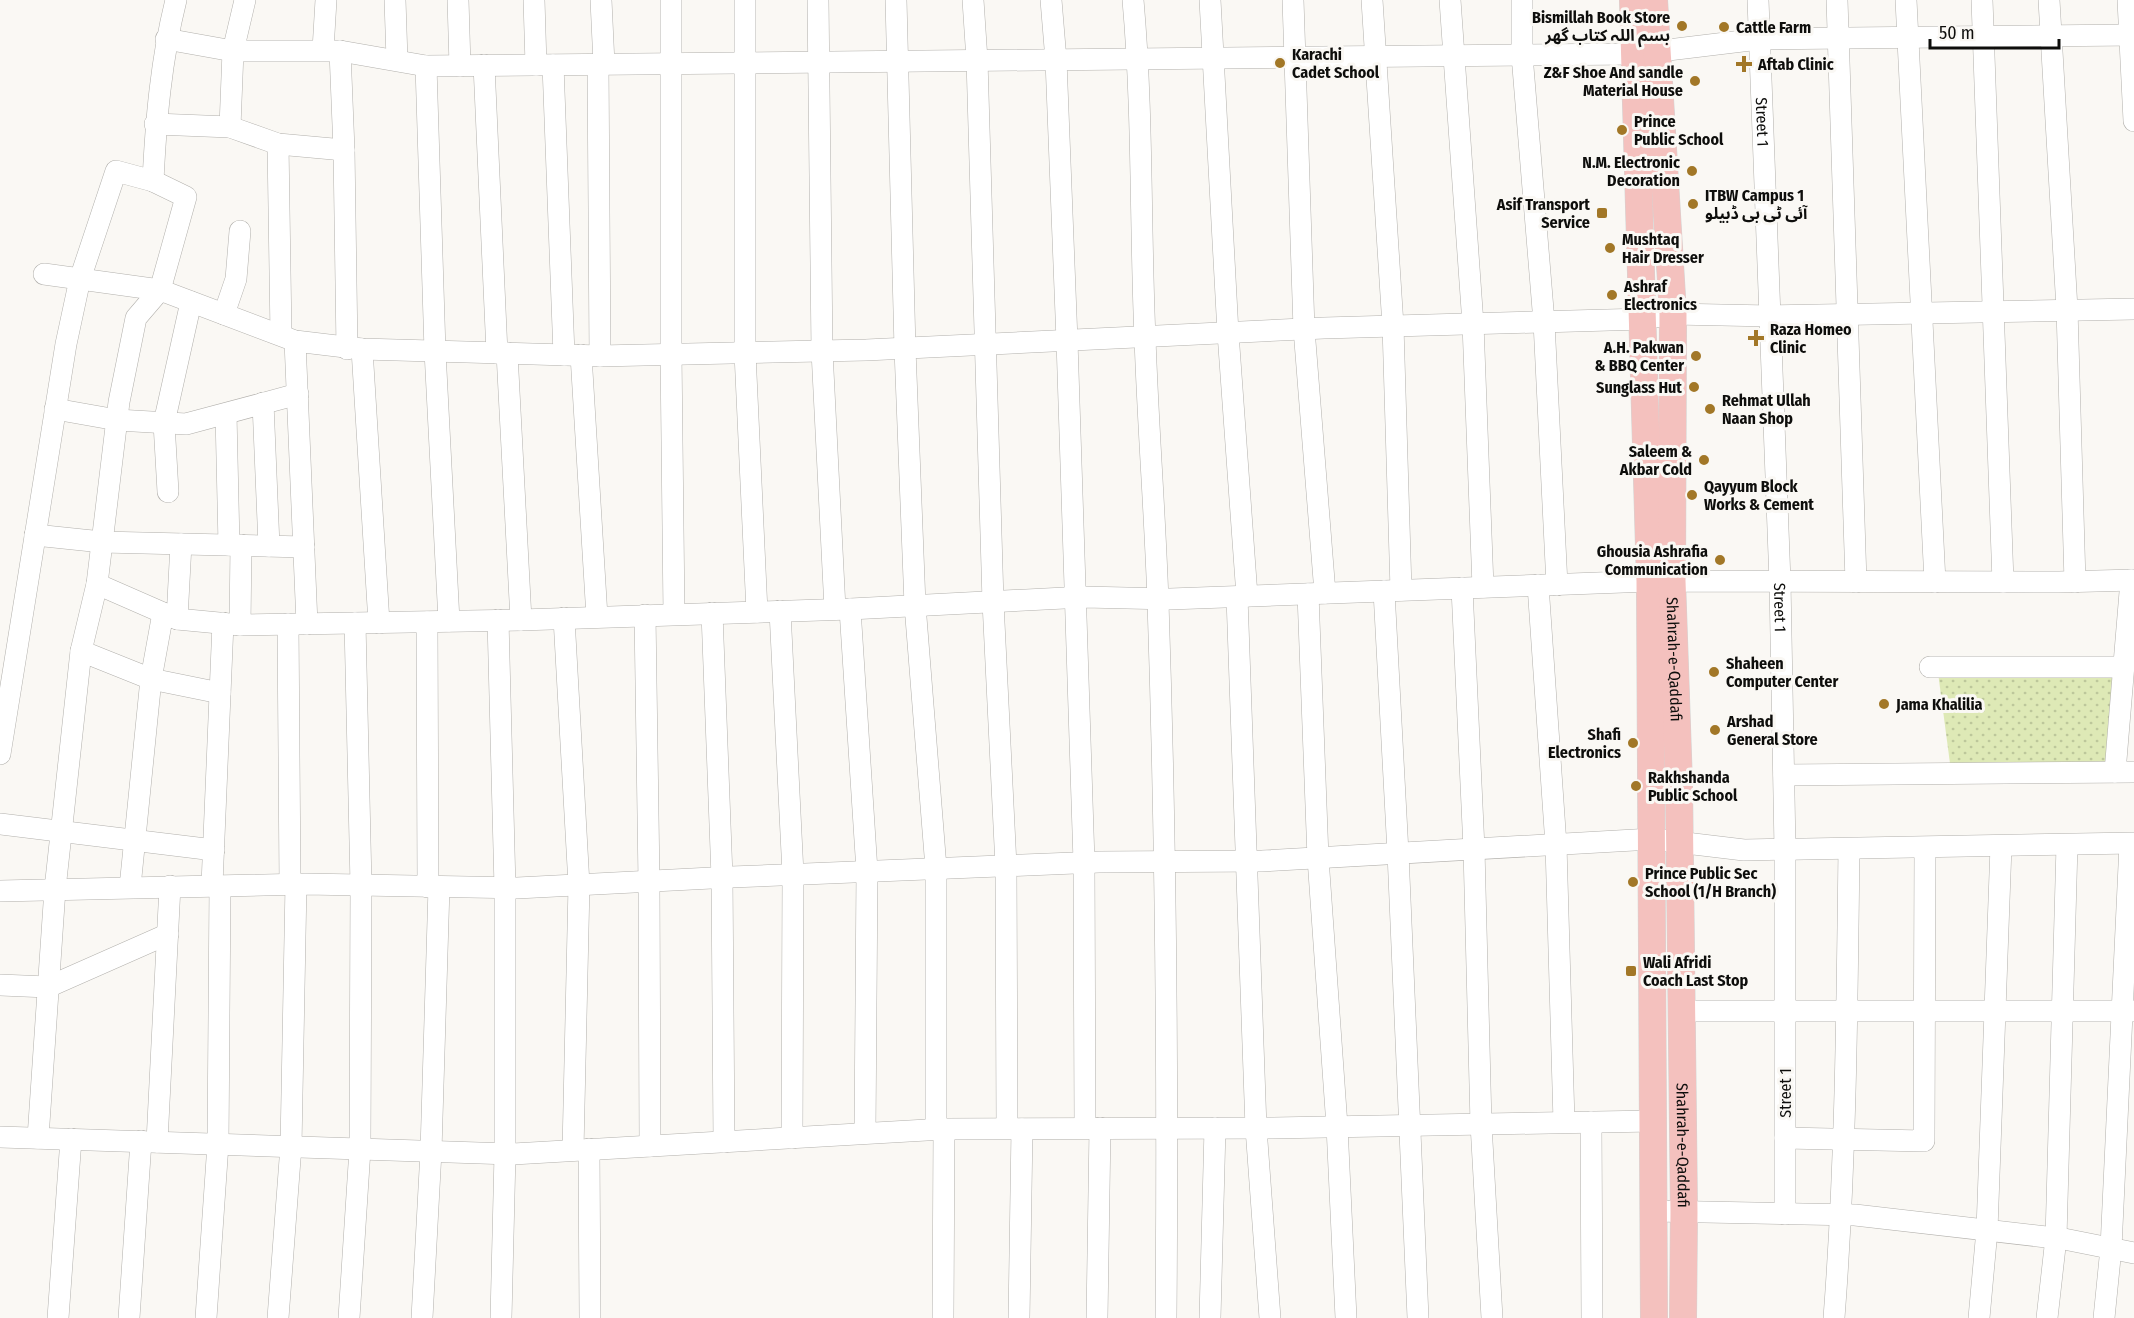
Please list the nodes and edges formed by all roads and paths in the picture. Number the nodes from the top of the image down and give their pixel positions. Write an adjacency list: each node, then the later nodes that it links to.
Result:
1 (176, 0): 33 (street)
2 (245, 0): 35 (street)
3 (326, 0): 36 (street)
4 (395, 0): 44 (street)
5 (459, 0): 55 (street)
6 (534, 0): 53 (street)
7 (601, 0): 51 (street)
8 (671, 0): 49 (street)
9 (745, 0): 50 (street)
10 (818, 0): 48 (street)
11 (896, 0): 47 (street)
12 (973, 0): 45 (street)
13 (1052, 0): 46 (street)
14 (1133, 0): 43 (street)
15 (1210, 0): 42 (street)
16 (1293, 0): 41 (street)
17 (1372, 0): 39 (street)
18 (1450, 0): 40 (street)
19 (1522, 0): 38 (street)
20 (1633, 0): 37 (main road, Shahrah-e-Qaddafi)
21 (1654, 0): 37 (main road, Shahrah-e-Qaddafi)
22 (1758, 0): 34 (street, Street 1)
23 (1838, 0): 32 (street)
24 (1906, 0): 31 (street)
25 (1982, 0): 29 (street)
26 (2049, 0): 30 (street)
27 (2128, 0): 28 (street)
28 (2132, 35): 30 (street); 56 (street)
29 (1983, 36): 30 (street); 31 (street); 69 (street)
30 (2051, 36): 67 (street)
31 (1908, 37): 32 (street); 70 (street)
32 (1839, 38): 34 (street); 73 (street)
33 (166, 39): 35 (street); 57 (street)
34 (1759, 39): 37 (street); 74 (street, Street 1)
35 (233, 51): 36 (street); 58 (street)
36 (332, 51): 44 (street); 60 (street)
37 (1645, 53): 38 (street); 72 (main road, Shahrah-e-Qaddafi); 75 (main road, Shahrah-e-Qaddafi)
38 (1522, 55): 40 (street); 76 (street)
39 (1376, 56): 40 (street); 41 (street); 78 (street)
40 (1453, 56): 77 (street)
41 (1296, 57): 42 (street); 79 (street)
42 (1212, 58): 43 (street); 80 (street)
43 (1138, 59): 46 (street); 81 (street)
44 (397, 60): 54 (street)
45 (977, 60): 46 (street); 47 (street); 84 (street)
46 (1056, 60): 83 (street)
47 (898, 61): 48 (street); 86 (street)
48 (819, 62): 50 (street); 88 (street)
49 (671, 63): 50 (street); 51 (street); 91 (street)
50 (744, 63): 90 (street)
51 (601, 64): 53 (street); 92 (street)
52 (484, 65): 53 (street); 55 (street); 89 (street)
53 (544, 65): 92 (street)
54 (426, 66): 55 (street); 87 (street)
55 (460, 66)
56 (2134, 121)
57 (155, 124): 58 (street); 61 (street)
58 (230, 127): 59 (street)
59 (278, 144): 60 (street); 82 (street)
60 (344, 150): 85 (street)
61 (153, 181): 64 (street); 65 (street)
62 (240, 231): 71 (street)
63 (44, 274): 64 (street)
64 (80, 279): 65 (street); 95 (street)
65 (160, 290): 66 (street); 97 (street)
66 (191, 302): 71 (street); 98 (street)
67 (2067, 309): 68 (street); 69 (street); 112 (street)
68 (2134, 309)
69 (1993, 310): 70 (street); 111 (street)
70 (1922, 312): 73 (street); 110 (street)
71 (224, 314): 82 (street)
72 (1673, 314): 74 (street); 75 (street); 107 (main road, Shahrah-e-Qaddafi)
73 (1848, 314): 74 (street); 109 (street)
74 (1770, 316): 108 (street, Street 1)
75 (1644, 319): 76 (street); 107 (main road, Shahrah-e-Qaddafi)
76 (1544, 322): 77 (street); 114 (street)
77 (1473, 324): 78 (street); 115 (street)
78 (1393, 326): 79 (street); 116 (street)
79 (1304, 329): 80 (street); 117 (street)
80 (1228, 333): 81 (street); 118 (street)
81 (1144, 337): 83 (street); 120 (street)
82 (288, 338): 85 (street); 93 (street)
83 (1067, 341): 84 (street); 119 (street)
84 (984, 345): 86 (street); 121 (street)
85 (354, 349): 87 (street); 135 (street)
86 (905, 349): 88 (street); 122 (street)
87 (435, 351): 89 (street); 134 (street)
88 (822, 351): 90 (street); 123 (street)
89 (502, 353): 92 (street); 133 (street)
90 (745, 353): 91 (street); 125 (street)
91 (671, 354): 92 (street); 127 (street)
92 (582, 355): 130 (street)
93 (298, 394): 94 (street); 105 (street)
94 (263, 403): 96 (street); 104 (street)
95 (55, 409): 97 (street); 100 (street)
96 (226, 414): 98 (street); 103 (street)
97 (117, 420): 98 (street); 101 (street)
98 (164, 423): 99 (street)
99 (168, 492)
100 (35, 535): 101 (street); 145 (street)
101 (102, 542): 102 (street); 113 (street)
102 (181, 544): 103 (street); 129 (street)
103 (235, 545): 104 (street); 138 (street)
104 (269, 546): 105 (street)
105 (304, 547): 139 (street)
106 (2132, 580): 112 (street); 142 (street)
107 (1661, 581): 108 (street); 114 (street); 150 (main road, Shahrah-e-Qaddafi); 153 (main road, Shahrah-e-Qaddafi)
108 (1780, 582): 109 (street); 147 (street, Street 1)
109 (1856, 582): 110 (street)
110 (1935, 582): 111 (street)
111 (2003, 582): 112 (street)
112 (2075, 582)
113 (97, 584): 129 (street); 140 (street)
114 (1548, 585): 115 (street); 152 (street)
115 (1472, 588): 116 (street); 158 (street)
116 (1393, 591): 117 (street); 162 (street)
117 (1316, 594): 118 (street); 163 (street)
118 (1242, 597): 120 (street); 165 (street)
119 (1075, 598): 120 (street); 121 (street); 166 (street)
120 (1158, 599): 164 (street)
121 (993, 602): 122 (street); 167 (street)
122 (915, 605): 123 (street); 168 (street)
123 (843, 609): 124 (street); 169 (street)
124 (780, 611): 125 (street); 170 (street)
125 (757, 612): 126 (street)
126 (712, 613): 127 (street); 171 (street)
127 (674, 614): 128 (street)
128 (645, 615): 130 (street); 172 (street)
129 (170, 616): 138 (street); 143 (street)
130 (597, 617): 131 (street)
131 (564, 618): 133 (street); 175 (street)
132 (498, 620): 133 (street); 134 (street); 180 (street)
133 (521, 620)
134 (449, 621): 136 (street)
135 (379, 622): 136 (street); 137 (street)
136 (427, 622): 179 (street)
137 (355, 623): 139 (street); 174 (street)
138 (231, 624): 139 (street); 144 (street)
139 (298, 624): 173 (street)
140 (81, 651): 143 (street); 149 (street)
141 (1930, 667): 142 (street)
142 (2124, 667): 146 (street)
143 (151, 679): 144 (street); 151 (street)
144 (220, 693): 161 (street)
145 (0, 754)
146 (2125, 772): 147 (street)
147 (1784, 775): 159 (street, Street 1)
148 (0, 824): 149 (street)
149 (61, 832): 151 (street); 181 (street)
150 (1652, 839): 152 (street); 153 (street); 193 (main road, Shahrah-e-Qaddafi)
151 (135, 840): 161 (street); 178 (street)
152 (1556, 844): 158 (street); 194 (street)
153 (1680, 844): 159 (street); 186 (main road, Shahrah-e-Qaddafi)
154 (2132, 844): 155 (street); 192 (street)
155 (2067, 845): 156 (street); 191 (street)
156 (2001, 846): 157 (street); 190 (street)
157 (1925, 848): 160 (street); 189 (street)
158 (1474, 849): 162 (street); 196 (street)
159 (1785, 849): 160 (street); 187 (street, Street 1)
160 (1849, 849): 188 (street)
161 (214, 850): 177 (street)
162 (1398, 853): 163 (street); 197 (street)
163 (1318, 858): 165 (street); 198 (street)
164 (1165, 861): 165 (street); 166 (street); 201 (street)
165 (1248, 861): 203 (street)
166 (1084, 862): 167 (street); 200 (street)
167 (1006, 866): 168 (street); 199 (street)
168 (936, 868): 169 (street); 204 (street)
169 (867, 871): 170 (street); 205 (street)
170 (793, 874): 171 (street); 208 (street)
171 (722, 877): 172 (street); 213 (street)
172 (650, 881): 175 (street); 216 (street)
173 (293, 884): 174 (street); 177 (street); 215 (street)
174 (361, 885): 179 (street); 217 (street)
175 (579, 885): 180 (street); 218 (street)
176 (170, 886): 177 (street); 178 (street); 183 (street)
177 (216, 886): 214 (street)
178 (130, 887): 181 (street)
179 (433, 887): 180 (street); 219 (street)
180 (505, 888): 220 (street)
181 (55, 889): 182 (street); 185 (street)
182 (0, 891)
183 (168, 934): 185 (street); 212 (street)
184 (0, 985): 185 (street)
185 (48, 987): 207 (street)
186 (1682, 1011): 187 (street); 222 (main road, Shahrah-e-Qaddafi)
187 (1785, 1011): 188 (street); 209 (street, Street 1)
188 (1846, 1011): 189 (street); 211 (street)
189 (1924, 1011): 190 (street); 211 (street)
190 (1995, 1011): 191 (street); 225 (street)
191 (2062, 1011): 192 (street); 226 (street)
192 (2128, 1011): 227 (street)
193 (1653, 1121): 195 (street); 221 (main road, Shahrah-e-Qaddafi)
194 (1564, 1122): 195 (street); 196 (street)
195 (1591, 1122): 246 (street)
196 (1481, 1124): 197 (street); 245 (street)
197 (1409, 1125): 198 (street); 244 (street)
198 (1337, 1126): 203 (street); 243 (street)
199 (1015, 1128): 200 (street); 204 (street); 238 (street)
200 (1093, 1128): 201 (street); 239 (street)
201 (1168, 1128): 202 (street); 240 (street)
202 (1215, 1128): 203 (street); 241 (street)
203 (1256, 1128): 242 (street)
204 (940, 1129): 205 (street); 237 (street)
205 (865, 1133): 208 (street)
206 (0, 1137): 207 (street)
207 (38, 1138): 210 (street)
208 (792, 1138): 213 (street)
209 (1785, 1138): 211 (street); 223 (street, Street 1)
210 (70, 1139): 212 (street); 229 (street)
211 (1844, 1139): 224 (street)
212 (149, 1141): 214 (street); 230 (street)
213 (724, 1142): 216 (street)
214 (218, 1144): 215 (street); 231 (street)
215 (291, 1146): 217 (street); 232 (street)
216 (650, 1146): 218 (street)
217 (360, 1149): 219 (street); 233 (street)
218 (581, 1150): 220 (street); 236 (street)
219 (431, 1151): 220 (street); 234 (street)
220 (505, 1154): 235 (street)
221 (1654, 1211): 222 (street); 247 (main road, Shahrah-e-Qaddafi)
222 (1684, 1212): 223 (street); 248 (main road, Shahrah-e-Qaddafi)
223 (1785, 1214): 224 (street)
224 (1842, 1214): 225 (street); 249 (street)
225 (1987, 1230): 226 (street); 250 (street)
226 (2056, 1238): 227 (street); 251 (street)
227 (2111, 1248): 228 (street); 252 (street)
228 (2134, 1253)
229 (58, 1318)
230 (129, 1318)
231 (206, 1318)
232 (278, 1318)
233 (349, 1318)
234 (422, 1318)
235 (501, 1318)
236 (590, 1318)
237 (943, 1318)
238 (1019, 1318)
239 (1097, 1318)
240 (1166, 1318)
241 (1210, 1318)
242 (1270, 1318)
243 (1346, 1318)
244 (1418, 1318)
245 (1492, 1318)
246 (1592, 1318)
247 (1654, 1318)
248 (1683, 1318)
249 (1834, 1318)
250 (1979, 1318)
251 (2047, 1318)
252 (2104, 1318)

